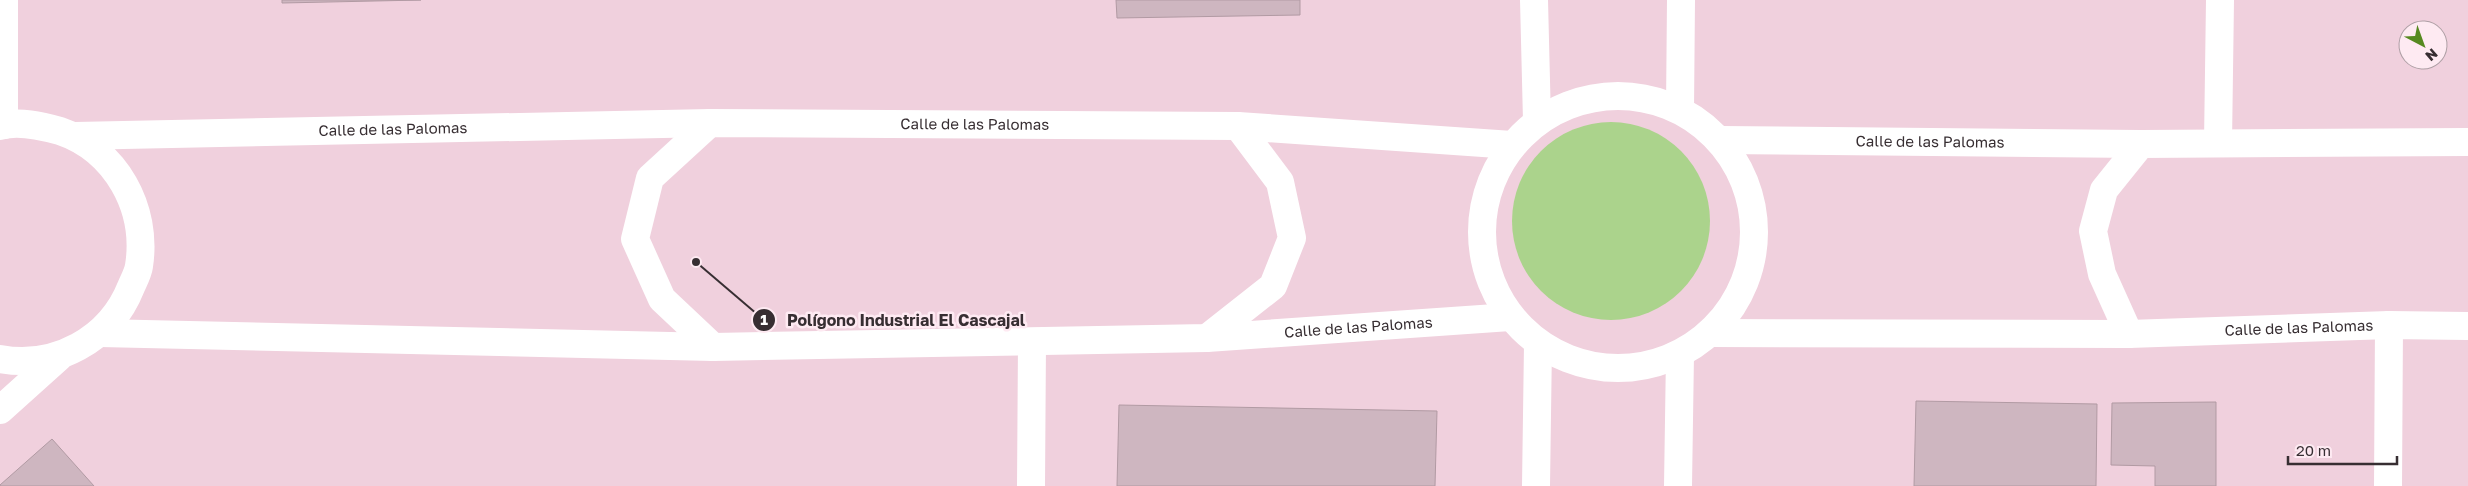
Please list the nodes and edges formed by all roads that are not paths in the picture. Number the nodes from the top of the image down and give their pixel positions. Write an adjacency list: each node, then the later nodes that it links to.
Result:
1 (4, 0): 8 (street)
2 (1534, 0): 6 (street)
3 (1681, 0): 5 (street)
4 (2220, 0): 13 (street)
5 (1680, 109): 6 (street); 11 (street)
6 (1536, 121): 15 (street)
7 (710, 123): 9 (street, Calle de las Palomas); 10 (street, Calle de las Palomas); 25 (street)
8 (2, 126): 10 (street)
9 (1238, 126): 15 (street, Calle de las Palomas); 22 (street)
10 (76, 136): 19 (street)
11 (1720, 140): 14 (street, Calle de las Palomas); 20 (street)
12 (2468, 142): 13 (street, Calle de las Palomas)
13 (2218, 143): 14 (street, Calle de las Palomas)
14 (2141, 144): 21 (street)
15 (1512, 145): 16 (street)
16 (1510, 316): 22 (street, Calle de las Palomas); 24 (street)
17 (2389, 325): 18 (street, Calle de las Palomas); 21 (street, Calle de las Palomas); 33 (street)
18 (2468, 326)
19 (100, 333): 25 (street, Calle de las Palomas); 27 (street)
20 (1710, 333): 21 (street, Calle de las Palomas); 26 (street)
21 (2130, 334)
22 (1207, 338): 23 (street, Calle de las Palomas)
23 (1032, 342): 25 (street, Calle de las Palomas); 30 (street)
24 (1538, 344): 26 (street); 31 (street)
25 (713, 347)
26 (1680, 354): 32 (street)
27 (59, 356): 28 (street); 29 (street)
28 (0, 359)
29 (0, 410)
30 (1031, 486)
31 (1536, 486)
32 (1678, 486)
33 (2388, 486)

